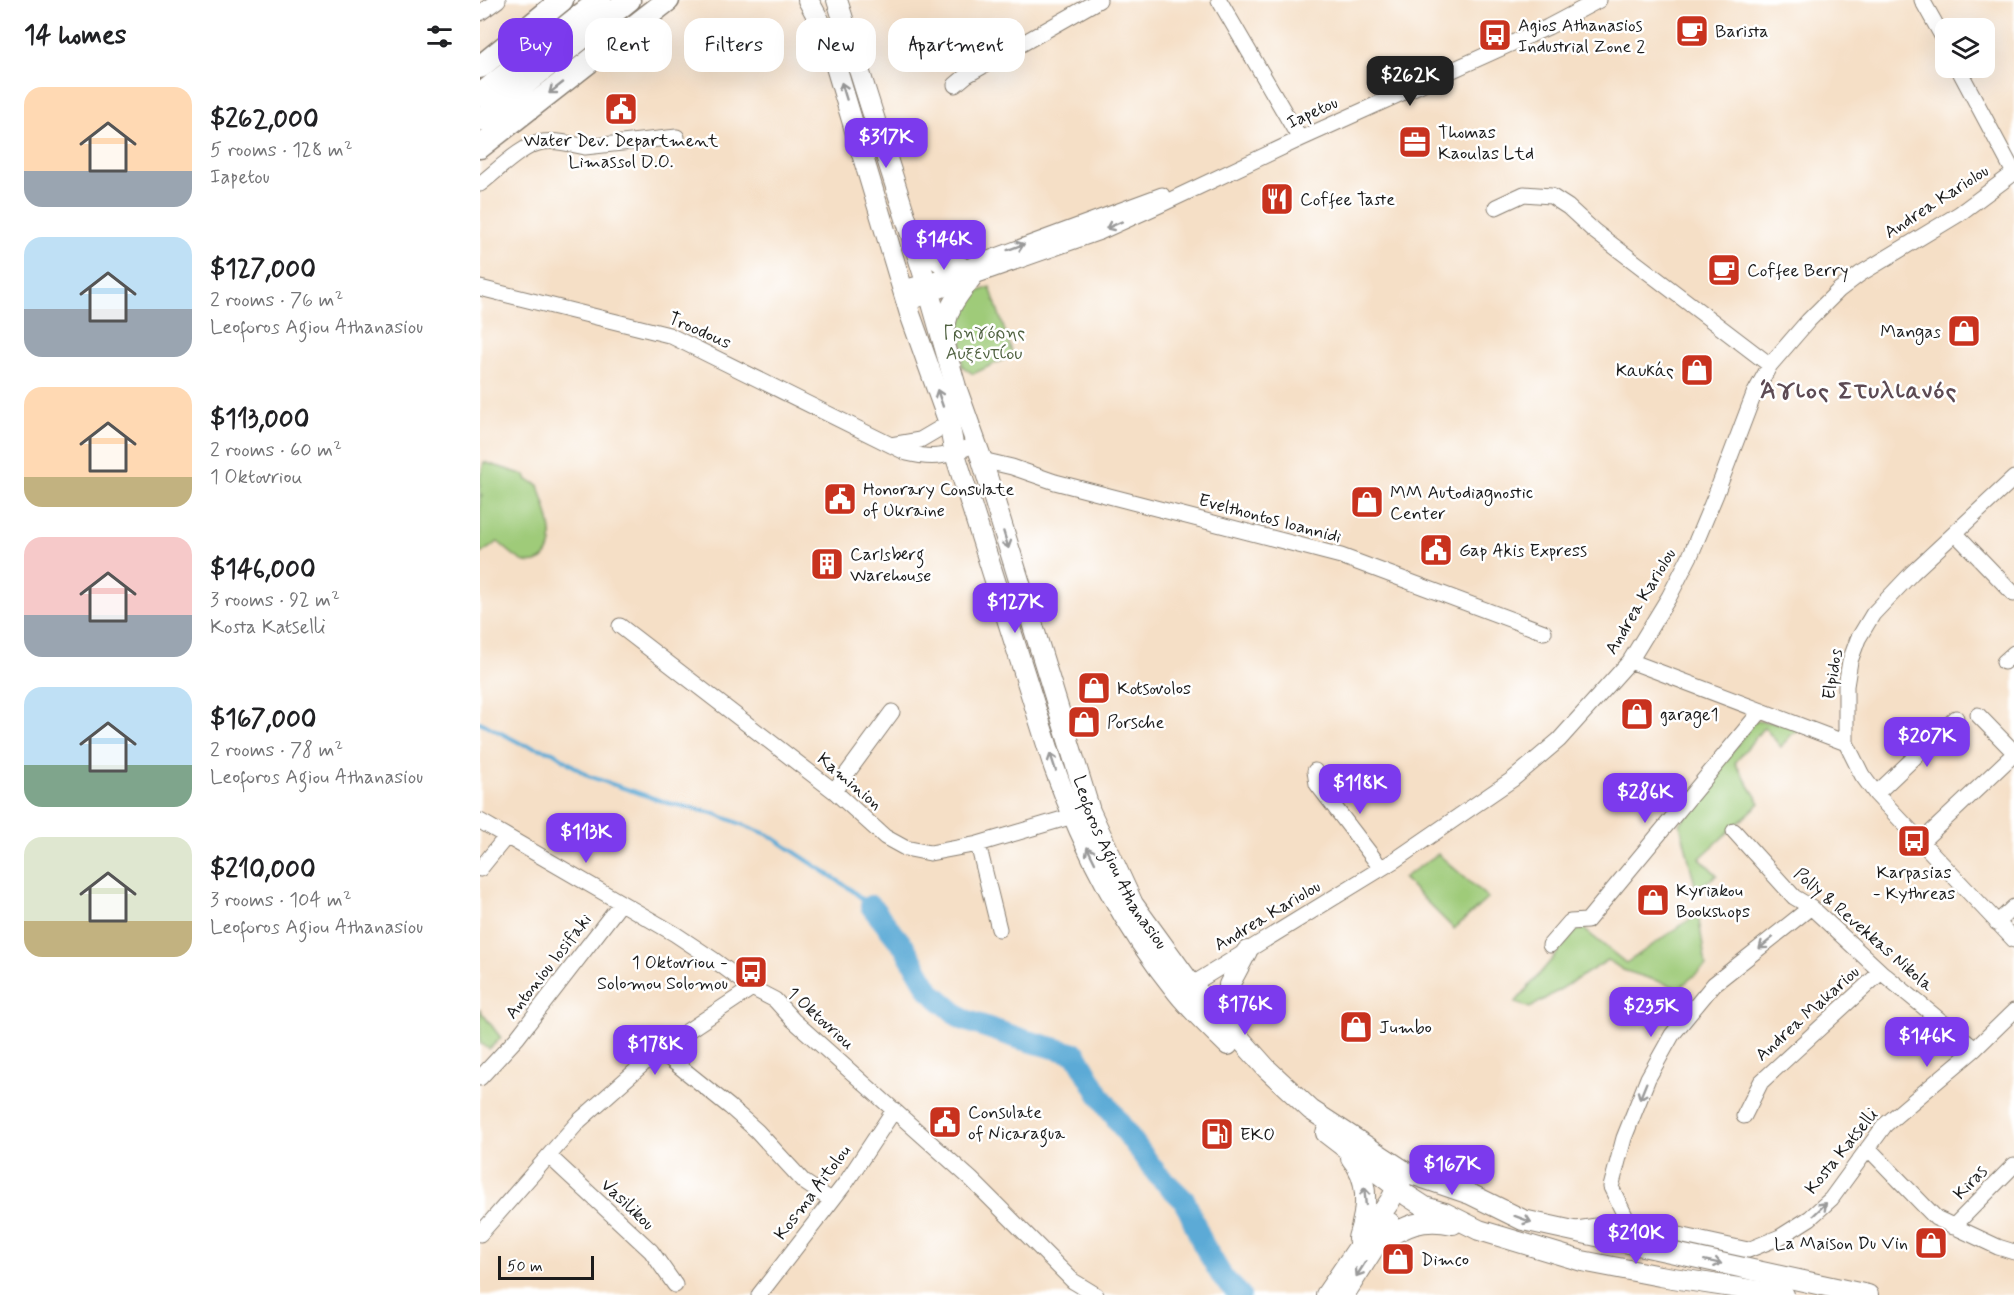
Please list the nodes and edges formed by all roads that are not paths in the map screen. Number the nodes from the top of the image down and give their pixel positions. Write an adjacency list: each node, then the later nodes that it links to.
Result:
1 (498, 0): 12 (street)
2 (561, 0): 14 (highway)
3 (600, 0): 17 (highway)
4 (629, 0): 18 (highway)
5 (668, 0): 21 (highway, one-way to 21)
6 (808, 0): 29 (main road, Leoforos Agiou Athanasiou, one-way to 6)
7 (837, 0): 25 (main road, Leoforos Agiou Athanasiou)
8 (1099, 0): 16 (street)
9 (1219, 0): 20 (street)
10 (1599, 0): 20 (street, Iapetou)
11 (1922, 0): 13 (street)
12 (480, 14)
13 (1935, 23)
14 (480, 67)
15 (1964, 78): 22 (street)
16 (955, 85)
17 (480, 95)
18 (480, 120)
19 (677, 137): 23 (street)
20 (1300, 139): 26 (street, Iapetou)
21 (480, 147)
22 (2014, 173): 31 (street, Andrea Kariolou)
23 (480, 184)
24 (1496, 207): 31 (street)
25 (905, 220): 26 (main road); 28 (main road, Leoforos Agiou Athanasiou)
26 (966, 272): 28 (street, Iapetou); 30 (main road)
27 (480, 288): 33 (street, Troodous)
28 (928, 288): 29 (street, Iapetou); 30 (main road, Leoforos Agiou Athanasiou)
29 (905, 296): 32 (main road, Leoforos Agiou Athanasiou, one-way to 29)
30 (944, 342): 34 (main road, Leoforos Agiou Athanasiou)
31 (1770, 365): 41 (street, Andrea Kariolou)
32 (949, 423): 33 (street); 35 (main road, Leoforos Agiou Athanasiou)
33 (891, 445): 35 (street, Troodous)
34 (979, 452): 35 (street, Troodous); 40 (street, Evelthontos Ioannidi); 51 (main road, Leoforos Agiou Athanasiou, one-way to 51)
35 (955, 454): 51 (main road, Leoforos Agiou Athanasiou, one-way to 35)
36 (2014, 478): 37 (street, Elpidos)
37 (1956, 534): 38 (street); 46 (street, Elpidos)
38 (2014, 594)
39 (620, 626): 49 (street, Kaminion)
40 (1544, 632)
41 (1630, 661): 43 (street); 57 (street, Andrea Kariolou)
42 (892, 712): 49 (street)
43 (1760, 712): 46 (street); 65 (street)
44 (1978, 715): 47 (street)
45 (1956, 718): 50 (street)
46 (1846, 743): 50 (street, Elpidos)
47 (2014, 753): 55 (street)
48 (1315, 771): 57 (street)
49 (834, 791): 56 (street, Kaminion)
50 (1876, 794): 55 (street, Elpidos)
51 (1081, 814): 56 (street, Kaminion); 69 (main road, Leoforos Agiou Athanasiou)
52 (480, 822): 54 (street, 1 Oktovriou)
53 (1734, 831): 60 (street, Polly & Revekkas Nikola)
54 (506, 837): 58 (street); 59 (street, 1 Oktovriou)
55 (1921, 842): 62 (street, Elpidos)
56 (978, 844): 63 (street)
57 (1381, 868): 66 (street, Andrea Kariolou)
58 (480, 869)
59 (621, 903): 68 (street, 1 Oktovriou); 74 (street, Antoniou Iosifaki)
60 (1811, 907): 67 (street, Polly & Revekkas Nikola); 83 (street, one-way to 83)
61 (2014, 907): 62 (street)
62 (1997, 923): 64 (street, Elpidos)
63 (999, 929)
64 (2014, 940)
65 (1550, 945)
66 (1247, 951): 69 (street, Andrea Kariolou); 71 (main road)
67 (1881, 972): 72 (street, Polly & Revekkas Nikola); 76 (street, Andrea Makariou)
68 (752, 988): 73 (street); 75 (street, 1 Oktovriou)
69 (1185, 988): 71 (main road, Leoforos Agiou Athanasiou); 77 (main road, Leoforos Agiou Athanasiou)
70 (2014, 1011): 72 (street, Kosta Katselli)
71 (1233, 1031): 81 (main road, Leoforos Agiou Athanasiou)
72 (1975, 1049): 78 (street, Kosta Katselli)
73 (659, 1050): 79 (street); 82 (street)
74 (480, 1078)
75 (894, 1110): 82 (street, Kosma Aitolou); 93 (street, 1 Oktovriou)
76 (1744, 1116)
77 (1341, 1145): 81 (main road, Leoforos Agiou Athanasiou); 89 (main road, one-way to 77)
78 (1868, 1148): 83 (street, Kosta Katselli, one-way to 78); 84 (street)
79 (549, 1156): 87 (street); 91 (street, Vasilikou)
80 (2014, 1165): 84 (street, Kiras)
81 (1407, 1184): 85 (main road, Leoforos Agiou Athanasiou); 86 (main road, Leoforos Agiou Athanasiou, one-way to 86); 88 (main road); 89 (main road)
82 (831, 1200): 92 (street, Kosma Aitolou)
83 (1629, 1224): 86 (street, Kosta Katselli)
84 (1953, 1227): 90 (street)
85 (1479, 1230): 88 (main road); 96 (main road, Leoforos Agiou Athanasiou)
86 (1566, 1230): 97 (main road, Leoforos Agiou Athanasiou, one-way to 97)
87 (480, 1234)
88 (1377, 1243): 95 (main road, one-way to 95)
89 (1354, 1252): 94 (main road)
90 (2014, 1252)
91 (675, 1285)
92 (759, 1295)
93 (1096, 1295)
94 (1326, 1295)
95 (1344, 1295)
96 (1784, 1295)
97 (1868, 1295)

